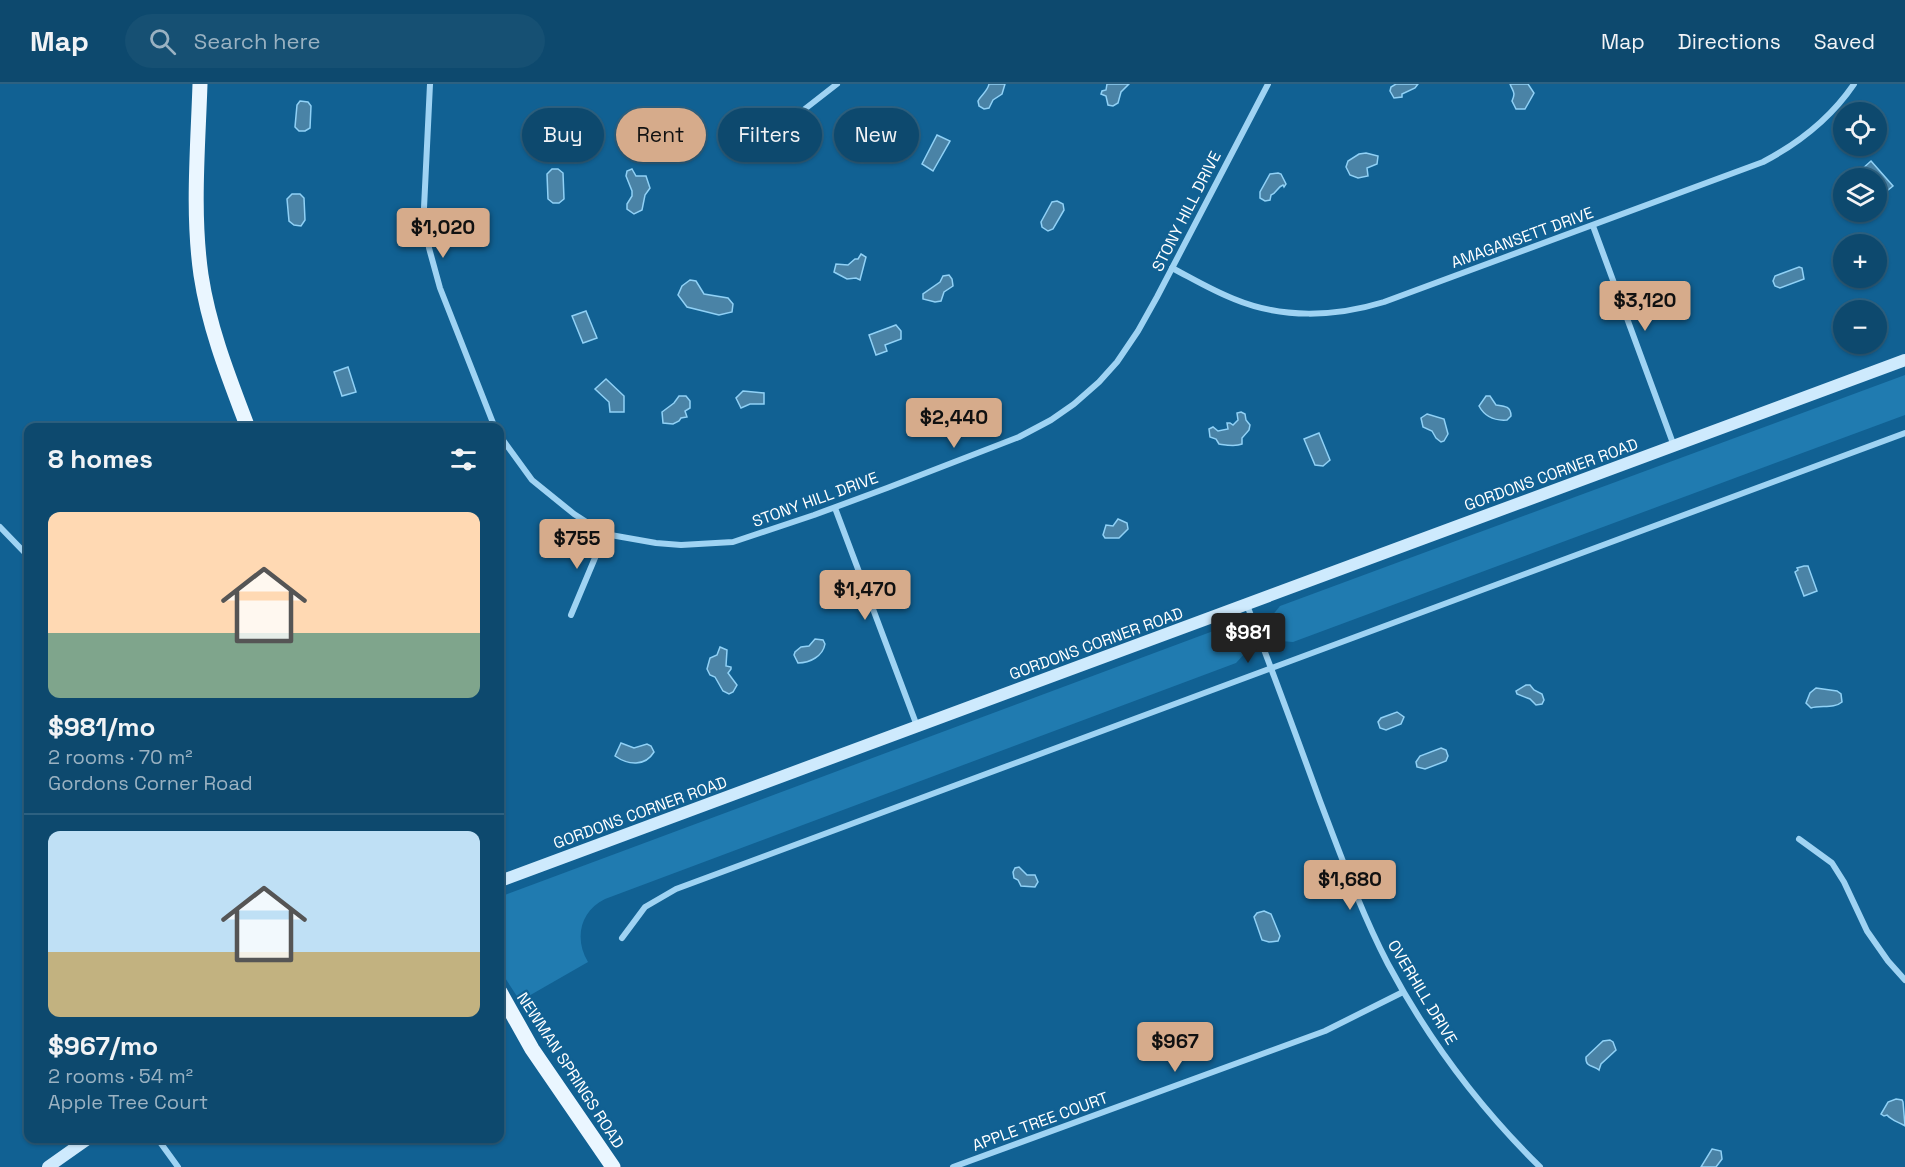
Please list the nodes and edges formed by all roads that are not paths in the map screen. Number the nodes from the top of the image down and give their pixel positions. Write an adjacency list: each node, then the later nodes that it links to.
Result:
1 (200, 84): 10 (main road)
2 (430, 84): 11 (street)
3 (837, 84): 6 (street)
4 (1268, 84): 8 (street, STONY HILL DRIVE)
5 (1854, 84): 7 (street, AMAGANSETT DRIVE)
6 (806, 108)
7 (1593, 226): 8 (street, AMAGANSETT DRIVE); 14 (street)
8 (1172, 268): 15 (street, STONY HILL DRIVE)
9 (1905, 360): 14 (street, GORDONS CORNER ROAD)
10 (246, 423)
11 (493, 423)
12 (1905, 433): 21 (street)
13 (504, 442): 17 (street, STONY HILL DRIVE)
14 (1674, 446): 19 (street, GORDONS CORNER ROAD)
15 (835, 508): 17 (street, STONY HILL DRIVE); 22 (street)
16 (0, 527): 18 (street)
17 (605, 534): 20 (street)
18 (24, 552)
19 (1247, 605): 21 (street, OVERHILL DRIVE); 22 (street, GORDONS CORNER ROAD)
20 (571, 615)
21 (1271, 668): 25 (street); 27 (street, OVERHILL DRIVE)
22 (917, 726): 24 (street, GORDONS CORNER ROAD)
23 (1799, 839): 26 (street)
24 (504, 880)
25 (621, 938)
26 (1905, 980)
27 (1403, 992): 34 (street, APPLE TREE COURT); 35 (street, OVERHILL DRIVE)
28 (504, 999): 33 (main road, NEWMAN SPRINGS ROAD)
29 (82, 1143): 31 (street)
30 (161, 1143): 32 (street)
31 (48, 1167)
32 (178, 1167)
33 (613, 1167)
34 (953, 1167)
35 (1540, 1167)

